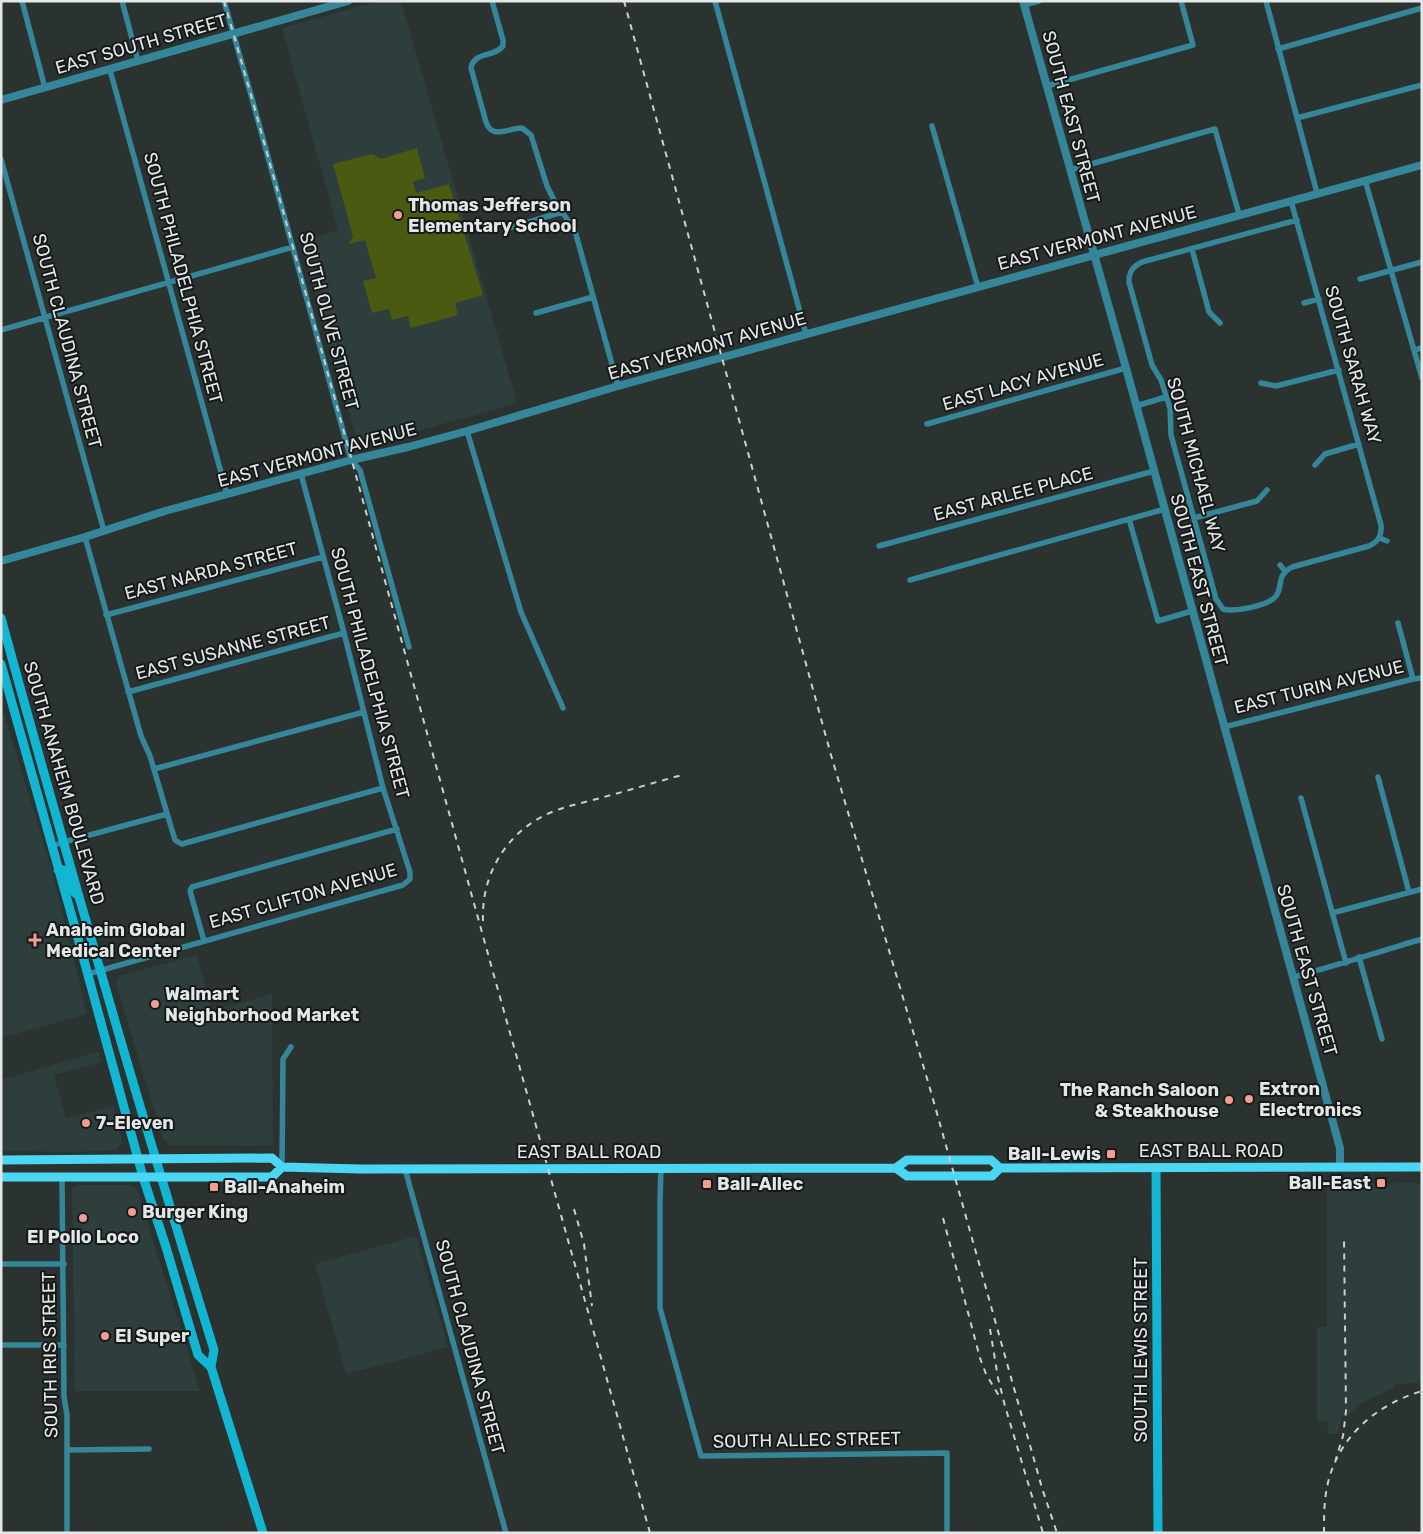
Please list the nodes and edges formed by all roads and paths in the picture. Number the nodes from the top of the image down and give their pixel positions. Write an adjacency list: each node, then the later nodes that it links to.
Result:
1 (22, 1): 18 (street)
2 (122, 1): 14 (street)
3 (224, 1): 12 (street, SOUTH OLIVE STREET)
4 (492, 1): 28 (street)
5 (715, 1): 47 (street)
6 (1039, 1): 10 (street)
7 (1181, 1): 17 (street)
8 (1266, 1): 13 (street)
9 (346, 2): 12 (street, EAST SOUTH STREET)
10 (1024, 3): 17 (street, SOUTH EAST STREET)
11 (1422, 8): 13 (street)
12 (233, 33): 14 (street, EAST SOUTH STREET); 32 (street, SOUTH OLIVE STREET)
13 (1278, 48): 20 (street)
14 (138, 61): 15 (street, EAST SOUTH STREET)
15 (110, 70): 18 (street, EAST SOUTH STREET); 38 (street, SOUTH PHILADELPHIA STREET)
16 (1422, 85): 20 (street)
17 (1047, 86): 24 (street, SOUTH EAST STREET)
18 (45, 88): 19 (street, EAST SOUTH STREET)
19 (1, 100)
20 (1297, 118): 26 (street)
21 (932, 126): 39 (street)
22 (1, 159): 44 (street, SOUTH CLAUDINA STREET)
23 (1422, 164): 25 (street, EAST VERMONT AVENUE)
24 (1070, 170): 29 (street); 34 (street, SOUTH EAST STREET)
25 (1365, 180): 26 (street, EAST VERMONT AVENUE); 36 (street)
26 (1317, 193): 27 (street, EAST VERMONT AVENUE)
27 (1291, 200): 29 (street, EAST VERMONT AVENUE); 30 (street, SOUTH SARAH WAY)
28 (562, 212): 31 (street); 40 (street)
29 (1239, 214): 34 (street, EAST VERMONT AVENUE)
30 (1297, 220): 33 (street); 41 (street, SOUTH SARAH WAY)
31 (510, 228)
32 (293, 247): 38 (street); 60 (street, SOUTH OLIVE STREET)
33 (1192, 249): 45 (street); 55 (street, SOUTH MICHAEL WAY)
34 (1094, 255): 39 (street, EAST VERMONT AVENUE); 50 (street, SOUTH EAST STREET)
35 (1422, 262): 36 (street)
36 (1391, 270): 37 (street); 49 (street)
37 (1360, 279)
38 (168, 283): 44 (street); 65 (street, SOUTH PHILADELPHIA STREET)
39 (978, 287): 47 (street, EAST VERMONT AVENUE)
40 (593, 297): 43 (street); 54 (street)
41 (1318, 299): 42 (street); 51 (street, SOUTH SARAH WAY)
42 (1304, 303)
43 (536, 313)
44 (45, 318): 46 (street); 69 (street, SOUTH CLAUDINA STREET)
45 (1220, 323)
46 (1, 330)
47 (806, 334): 54 (street, EAST VERMONT AVENUE)
48 (1422, 348): 49 (street)
49 (1414, 350): 52 (street)
50 (1126, 368): 56 (street, SOUTH EAST STREET); 57 (street, EAST LACY AVENUE)
51 (1338, 370): 53 (street); 59 (street, SOUTH SARAH WAY)
52 (1422, 378)
53 (1261, 382)
54 (618, 386): 58 (street, EAST VERMONT AVENUE)
55 (1166, 397): 56 (street); 67 (street, SOUTH MICHAEL WAY)
56 (1136, 406): 62 (street, SOUTH EAST STREET)
57 (927, 424)
58 (467, 431): 60 (street, EAST VERMONT AVENUE); 89 (street)
59 (1359, 444): 61 (street); 71 (street, SOUTH SARAH WAY)
60 (351, 460): 63 (street, EAST VERMONT AVENUE); 84 (street, SOUTH OLIVE STREET)
61 (1315, 465)
62 (1154, 471): 66 (street, SOUTH EAST STREET); 73 (street, EAST ARLEE PLACE)
63 (301, 474): 65 (street, EAST VERMONT AVENUE); 74 (street, SOUTH PHILADELPHIA STREET)
64 (1267, 490): 67 (street)
65 (227, 494): 69 (street, EAST VERMONT AVENUE)
66 (1165, 509): 68 (street); 79 (street, SOUTH EAST STREET)
67 (1194, 518): 77 (street, SOUTH MICHAEL WAY)
68 (1129, 519): 78 (street); 79 (street)
69 (104, 531): 70 (street, EAST VERMONT AVENUE)
70 (85, 538): 75 (street, EAST VERMONT AVENUE); 80 (street)
71 (1380, 538): 72 (street); 77 (street)
72 (1388, 541)
73 (880, 546)
74 (323, 556): 80 (street, EAST NARDA STREET); 83 (street, SOUTH PHILADELPHIA STREET)
75 (1, 561)
76 (1280, 565): 77 (street)
77 (1285, 571)
78 (910, 580)
79 (1192, 611): 91 (street, SOUTH EAST STREET)
80 (106, 615): 88 (street)
81 (1, 618): 98 (main road, SOUTH ANAHEIM BOULEVARD)
82 (1398, 623): 87 (street)
83 (344, 633): 88 (street, EAST SUSANNE STREET); 90 (street, SOUTH PHILADELPHIA STREET)
84 (409, 647)
85 (1, 664): 99 (main road, SOUTH ANAHEIM BOULEVARD)
86 (1422, 678): 87 (street, EAST TURIN AVENUE)
87 (1413, 679): 91 (street, EAST TURIN AVENUE)
88 (128, 692): 92 (street)
89 (563, 708)
90 (364, 712): 92 (street); 94 (street, SOUTH PHILADELPHIA STREET)
91 (1224, 727): 112 (street, SOUTH EAST STREET)
92 (154, 769): 96 (street)
93 (1378, 777): 103 (street)
94 (383, 788): 96 (street); 97 (street, SOUTH PHILADELPHIA STREET)
95 (1301, 798): 105 (street)
96 (167, 814): 98 (street)
97 (397, 829): 101 (street, SOUTH PHILADELPHIA STREET); 107 (street)
98 (64, 842): 99 (street); 104 (main road, SOUTH ANAHEIM BOULEVARD)
99 (52, 846): 100 (main road, SOUTH ANAHEIM BOULEVARD)
100 (58, 870): 104 (main road); 111 (main road, SOUTH ANAHEIM BOULEVARD)
101 (410, 879): 107 (street, EAST CLIFTON AVENUE)
102 (1422, 889): 103 (street)
103 (1409, 892): 105 (street)
104 (79, 896): 110 (main road, SOUTH ANAHEIM BOULEVARD)
105 (1332, 913): 109 (street)
106 (1422, 939): 108 (street)
107 (204, 941): 110 (street, EAST CLIFTON AVENUE)
108 (1359, 957): 109 (street); 113 (street)
109 (1346, 963): 112 (street)
110 (100, 970): 111 (street, EAST CLIFTON AVENUE); 115 (main road, SOUTH ANAHEIM BOULEVARD)
111 (88, 974): 116 (main road, SOUTH ANAHEIM BOULEVARD)
112 (1294, 977): 119 (street, SOUTH EAST STREET)
113 (1382, 1038)
114 (291, 1047): 118 (street)
115 (155, 1158): 116 (main road, EAST BALL ROAD); 118 (main road, EAST BALL ROAD); 126 (main road, SOUTH ANAHEIM BOULEVARD)
116 (138, 1159): 117 (main road, EAST BALL ROAD); 129 (main road, SOUTH ANAHEIM BOULEVARD)
117 (1, 1160)
118 (282, 1167): 125 (main road, EAST BALL ROAD); 126 (main road, EAST BALL ROAD)
119 (1340, 1167): 120 (main road, EAST BALL ROAD); 124 (main road, EAST BALL ROAD)
120 (1422, 1167)
121 (661, 1168): 122 (main road, EAST BALL ROAD); 125 (main road, EAST BALL ROAD); 140 (street, SOUTH ALLEC STREET)
122 (896, 1168): 123 (main road, EAST BALL ROAD); 123 (main road, EAST BALL ROAD)
123 (1000, 1168): 124 (main road, EAST BALL ROAD)
124 (1156, 1168): 141 (main road, SOUTH LEWIS STREET)
125 (405, 1169): 139 (street, SOUTH CLAUDINA STREET)
126 (160, 1176): 129 (main road, EAST BALL ROAD); 134 (main road, SOUTH ANAHEIM BOULEVARD)
127 (1, 1177): 128 (main road, EAST BALL ROAD)
128 (62, 1177): 129 (main road, EAST BALL ROAD); 131 (street, SOUTH IRIS STREET)
129 (143, 1177): 134 (main road, SOUTH ANAHEIM BOULEVARD)
130 (1, 1264): 131 (street)
131 (64, 1264): 133 (street, SOUTH IRIS STREET)
132 (1, 1345): 133 (street)
133 (64, 1345): 136 (street, SOUTH IRIS STREET)
134 (211, 1367): 138 (main road)
135 (150, 1449): 136 (street)
136 (67, 1450): 137 (street, SOUTH IRIS STREET)
137 (67, 1533)
138 (263, 1533)
139 (506, 1533)
140 (947, 1533)
141 (1158, 1533)

